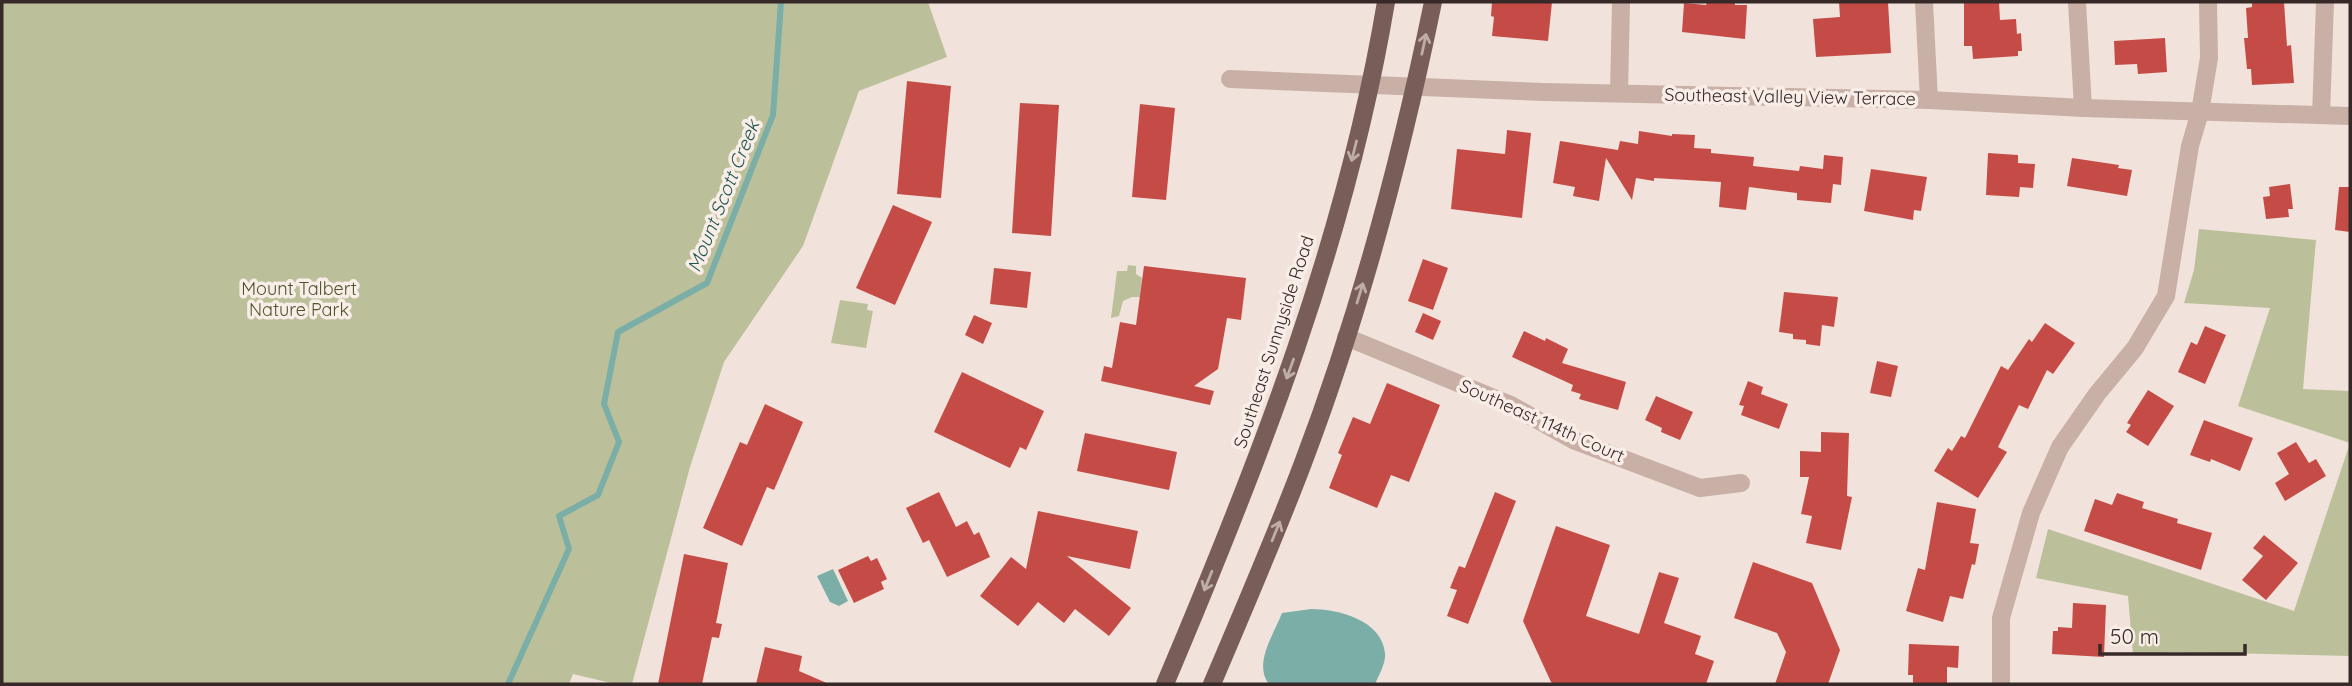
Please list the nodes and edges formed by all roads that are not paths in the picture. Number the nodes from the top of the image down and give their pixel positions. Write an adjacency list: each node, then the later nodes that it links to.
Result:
1 (1386, 2): 9 (main road, Southeast Sunnyside Road)
2 (1433, 2): 10 (main road, one-way to 2)
3 (1621, 2): 11 (street)
4 (1924, 2): 12 (street)
5 (2077, 2): 13 (street)
6 (2208, 2): 14 (street)
7 (2325, 2): 15 (street)
8 (1230, 79): 9 (street, Southeast Valley View Terrace)
9 (1370, 84): 10 (street, Southeast Valley View Terrace); 19 (main road, Southeast Sunnyside Road, one-way to 19)
10 (1414, 86): 11 (street, Southeast Valley View Terrace); 17 (main road, one-way to 10)
11 (1619, 93): 12 (street, Southeast Valley View Terrace)
12 (1929, 100): 13 (street, Southeast Valley View Terrace)
13 (2083, 108): 14 (street, Southeast Valley View Terrace)
14 (2200, 112): 15 (street, Southeast Valley View Terrace); 21 (street)
15 (2321, 115): 16 (street, Southeast Valley View Terrace)
16 (2350, 116)
17 (1346, 337): 18 (street, Southeast 114th Court); 20 (main road, one-way to 17)
18 (1741, 483)
19 (1165, 684)
20 (1212, 684)
21 (2001, 684)

